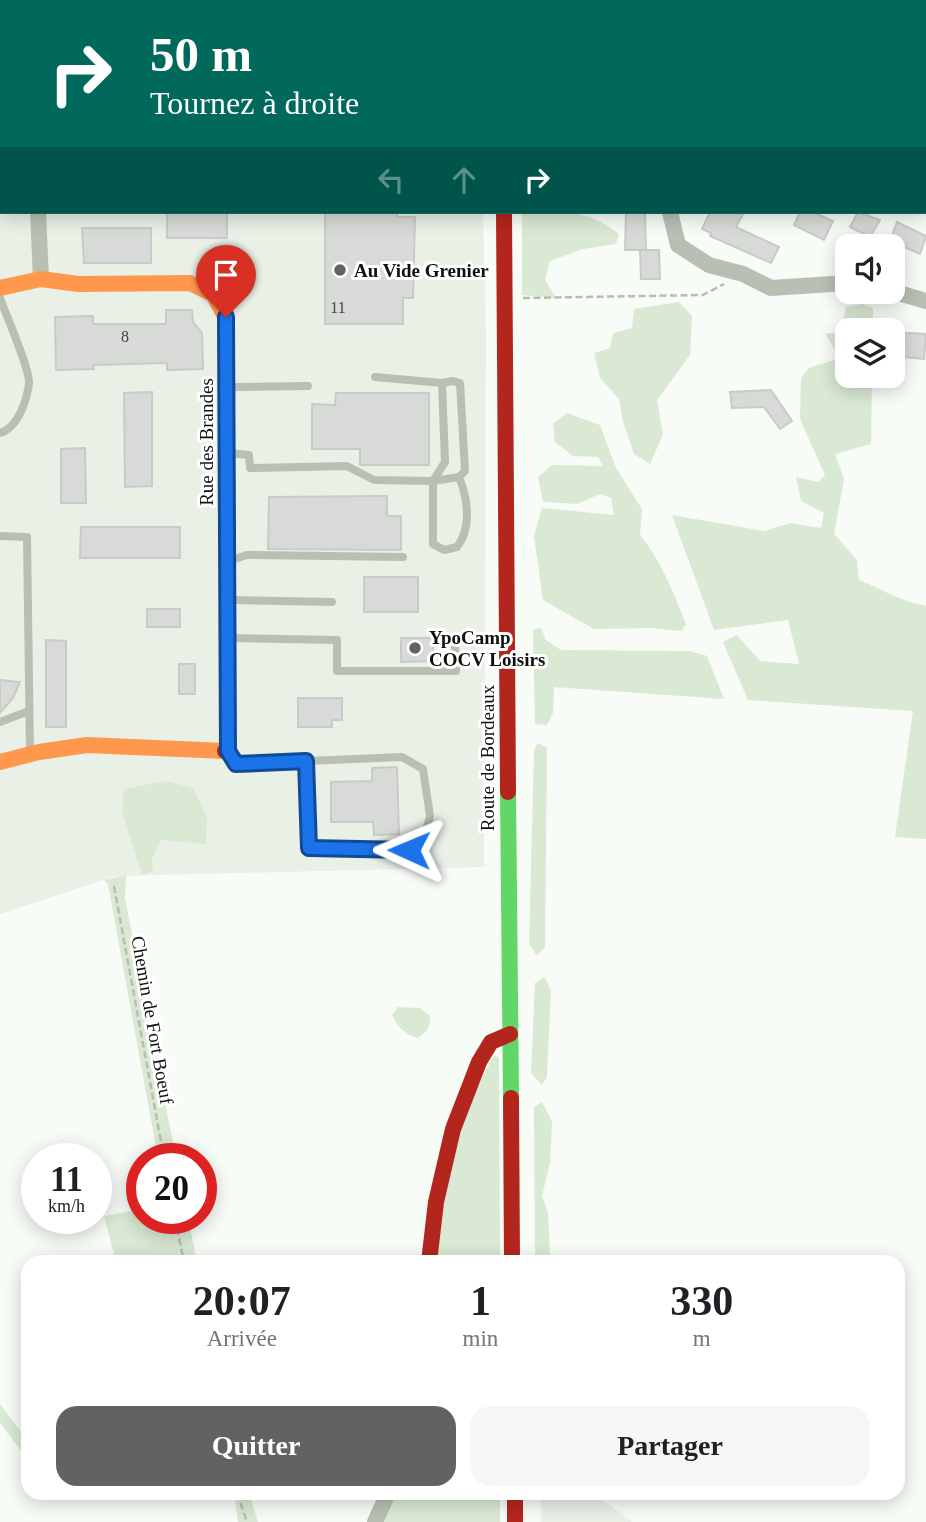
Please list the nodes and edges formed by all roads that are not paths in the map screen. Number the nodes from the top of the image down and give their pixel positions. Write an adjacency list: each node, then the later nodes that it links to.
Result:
1 (818, 0): 2 (street)
2 (833, 0)
3 (38, 214): 6 (street)
4 (504, 214): 33 (street, Route de Bordeaux)
5 (670, 214): 7 (street)
6 (41, 279): 8 (street, Rue des Brandes); 15 (street, Rue des Brandes)
7 (835, 284)
8 (0, 288)
9 (905, 295): 11 (street)
10 (0, 298): 16 (lane)
11 (926, 301)
12 (375, 377): 13 (lane)
13 (442, 383): 18 (lane); 19 (lane)
14 (308, 386): 15 (lane)
15 (226, 387): 17 (street, Rue des Brandes)
16 (0, 433)
17 (227, 453): 19 (lane); 22 (street, Rue des Brandes)
18 (459, 477): 19 (lane); 19 (lane)
19 (433, 481)
20 (0, 536): 27 (lane)
21 (403, 557): 22 (lane)
22 (228, 561): 23 (street, Rue des Brandes)
23 (228, 600): 24 (lane); 25 (street, Rue des Brandes)
24 (332, 602)
25 (228, 638): 26 (lane); 29 (street, Rue des Brandes)
26 (455, 644)
27 (29, 711): 28 (lane); 30 (lane)
28 (0, 722)
29 (228, 751): 30 (street); 31 (lane)
30 (30, 755): 32 (street)
31 (306, 761): 31 (lane)
32 (0, 762)
33 (510, 1034): 34 (street); 35 (street, Route de Bordeaux)
34 (430, 1255)
35 (512, 1255)
36 (385, 1500): 38 (street)
37 (515, 1500): 39 (street)
38 (375, 1522)
39 (515, 1522)

